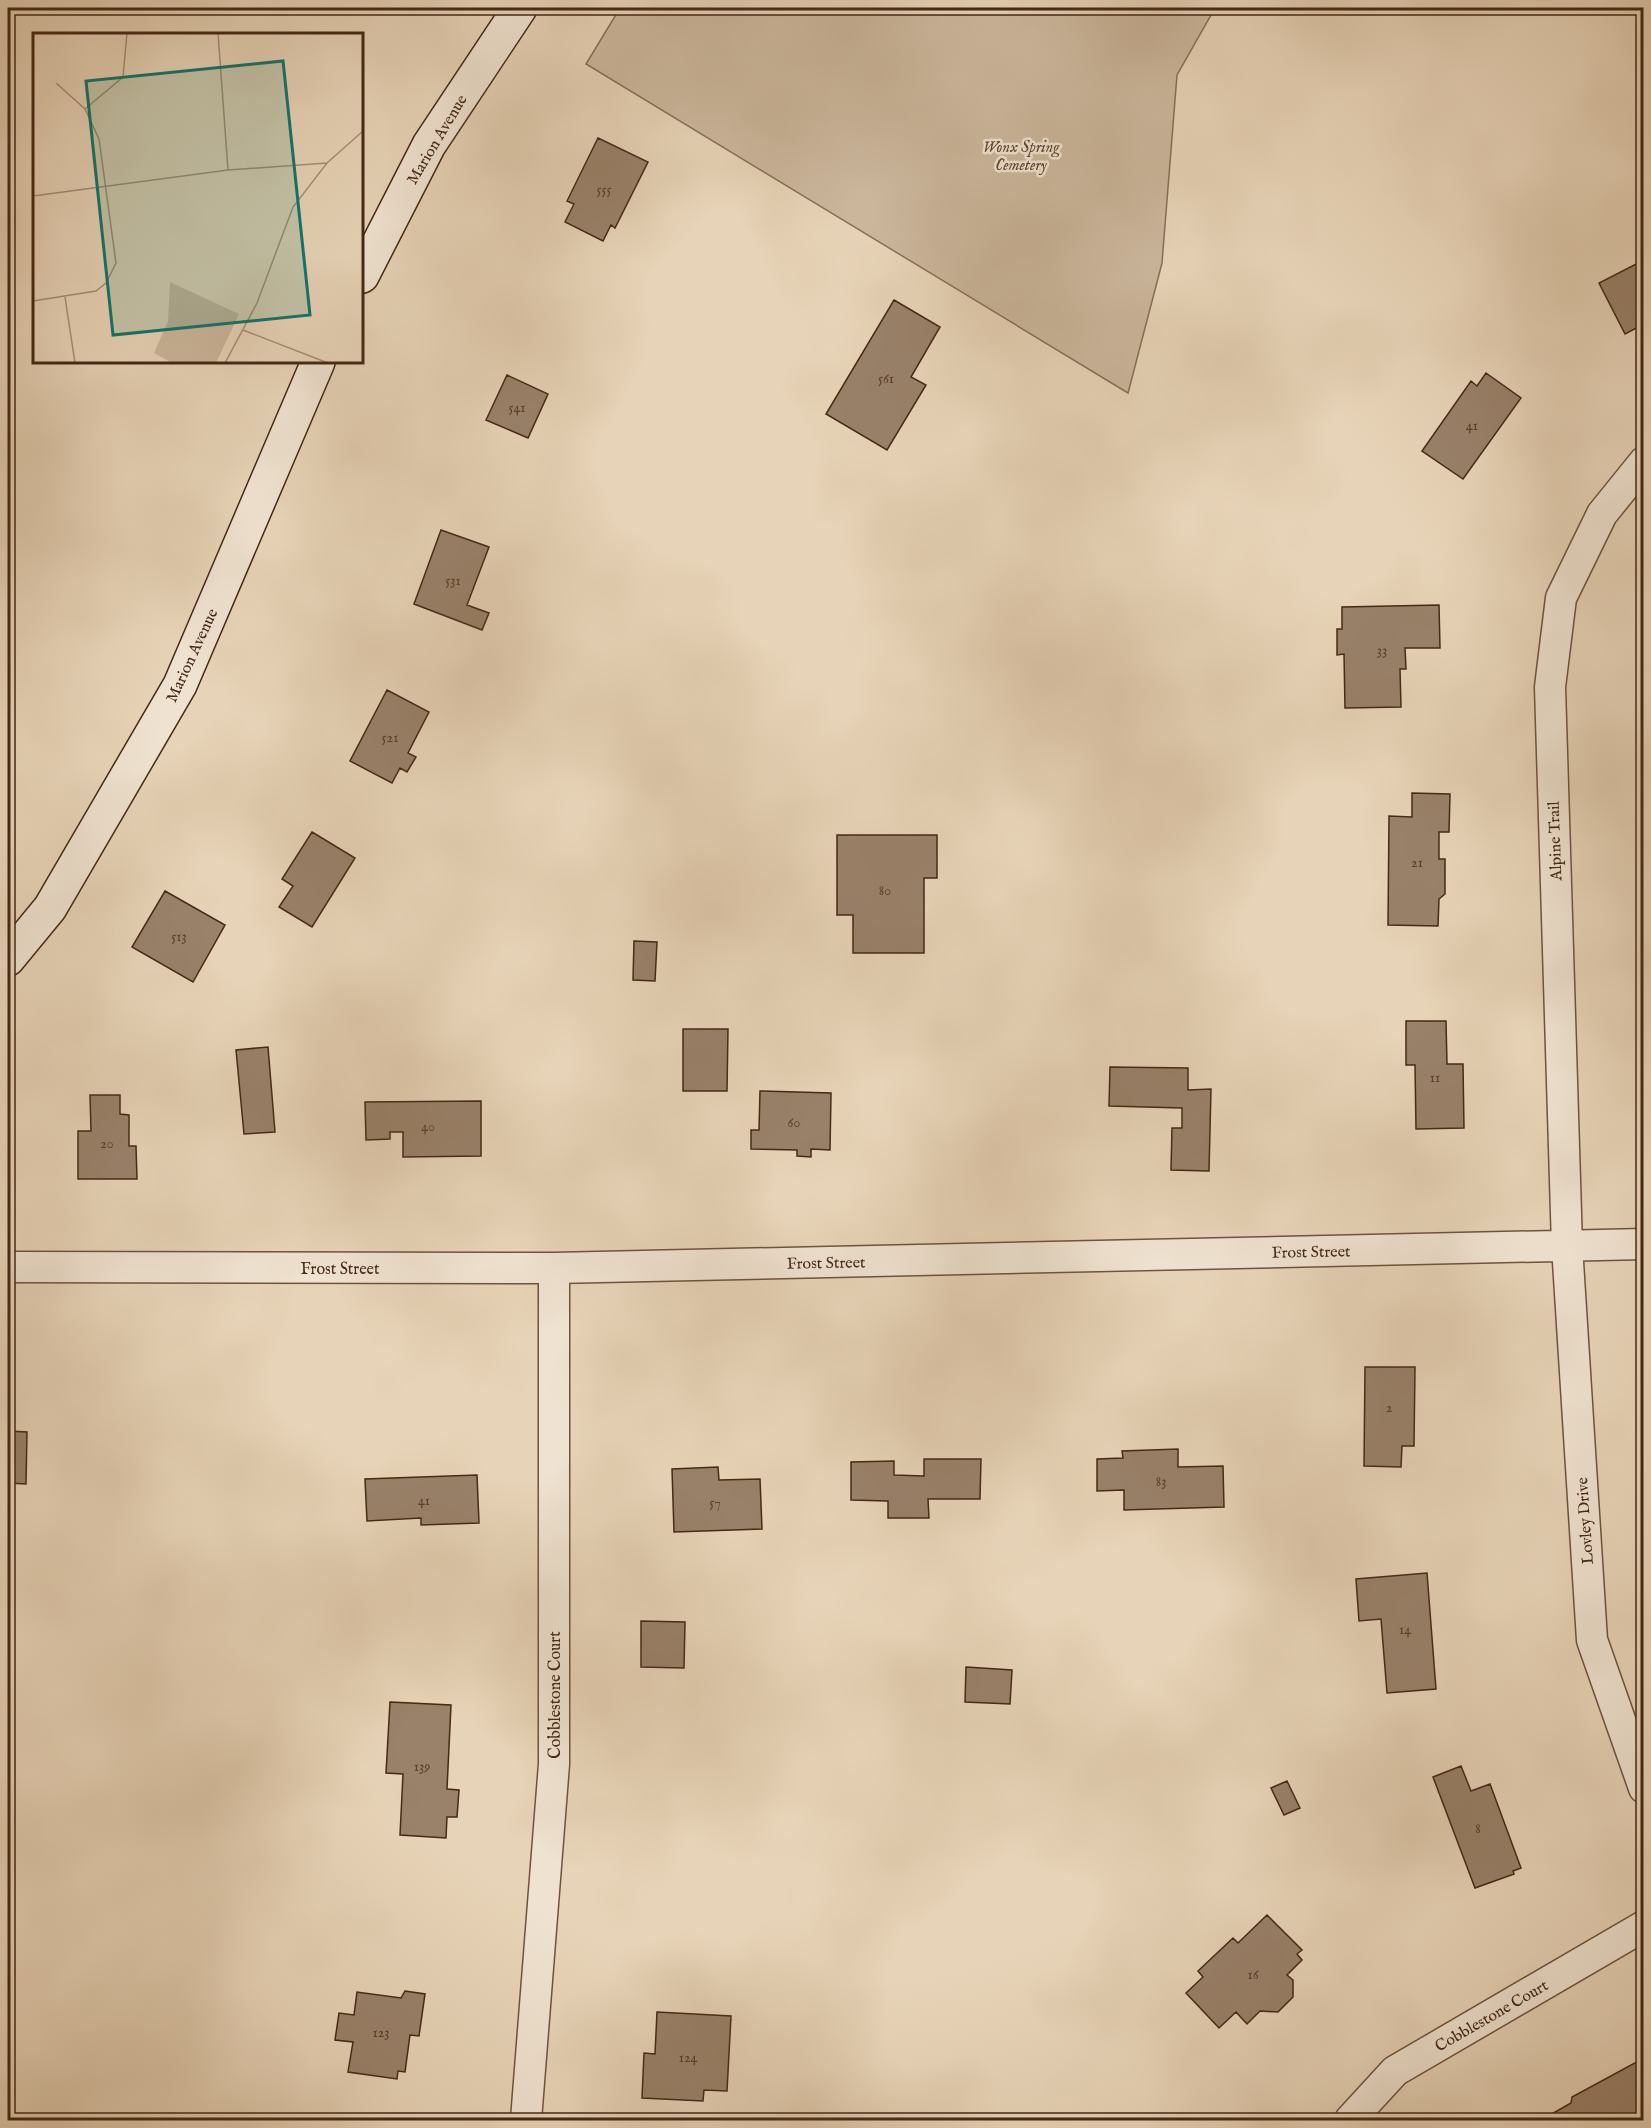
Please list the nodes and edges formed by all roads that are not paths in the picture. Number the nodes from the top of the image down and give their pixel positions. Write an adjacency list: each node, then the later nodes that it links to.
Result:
1 (520, 8): 2 (main road, Marion Avenue)
2 (363, 274)
3 (318, 363): 5 (main road, Marion Avenue)
4 (1644, 462): 7 (street, Alpine Trail)
5 (8, 958)
6 (1644, 1244): 7 (street, Frost Street)
7 (1567, 1246): 9 (street, Frost Street); 10 (street, Lovley Drive)
8 (8, 1267): 9 (street, Frost Street)
9 (554, 1268): 12 (street, Cobblestone Court)
10 (1644, 1788)
11 (1644, 1926): 13 (street, Cobblestone Court)
12 (526, 2121)
13 (1350, 2121)

